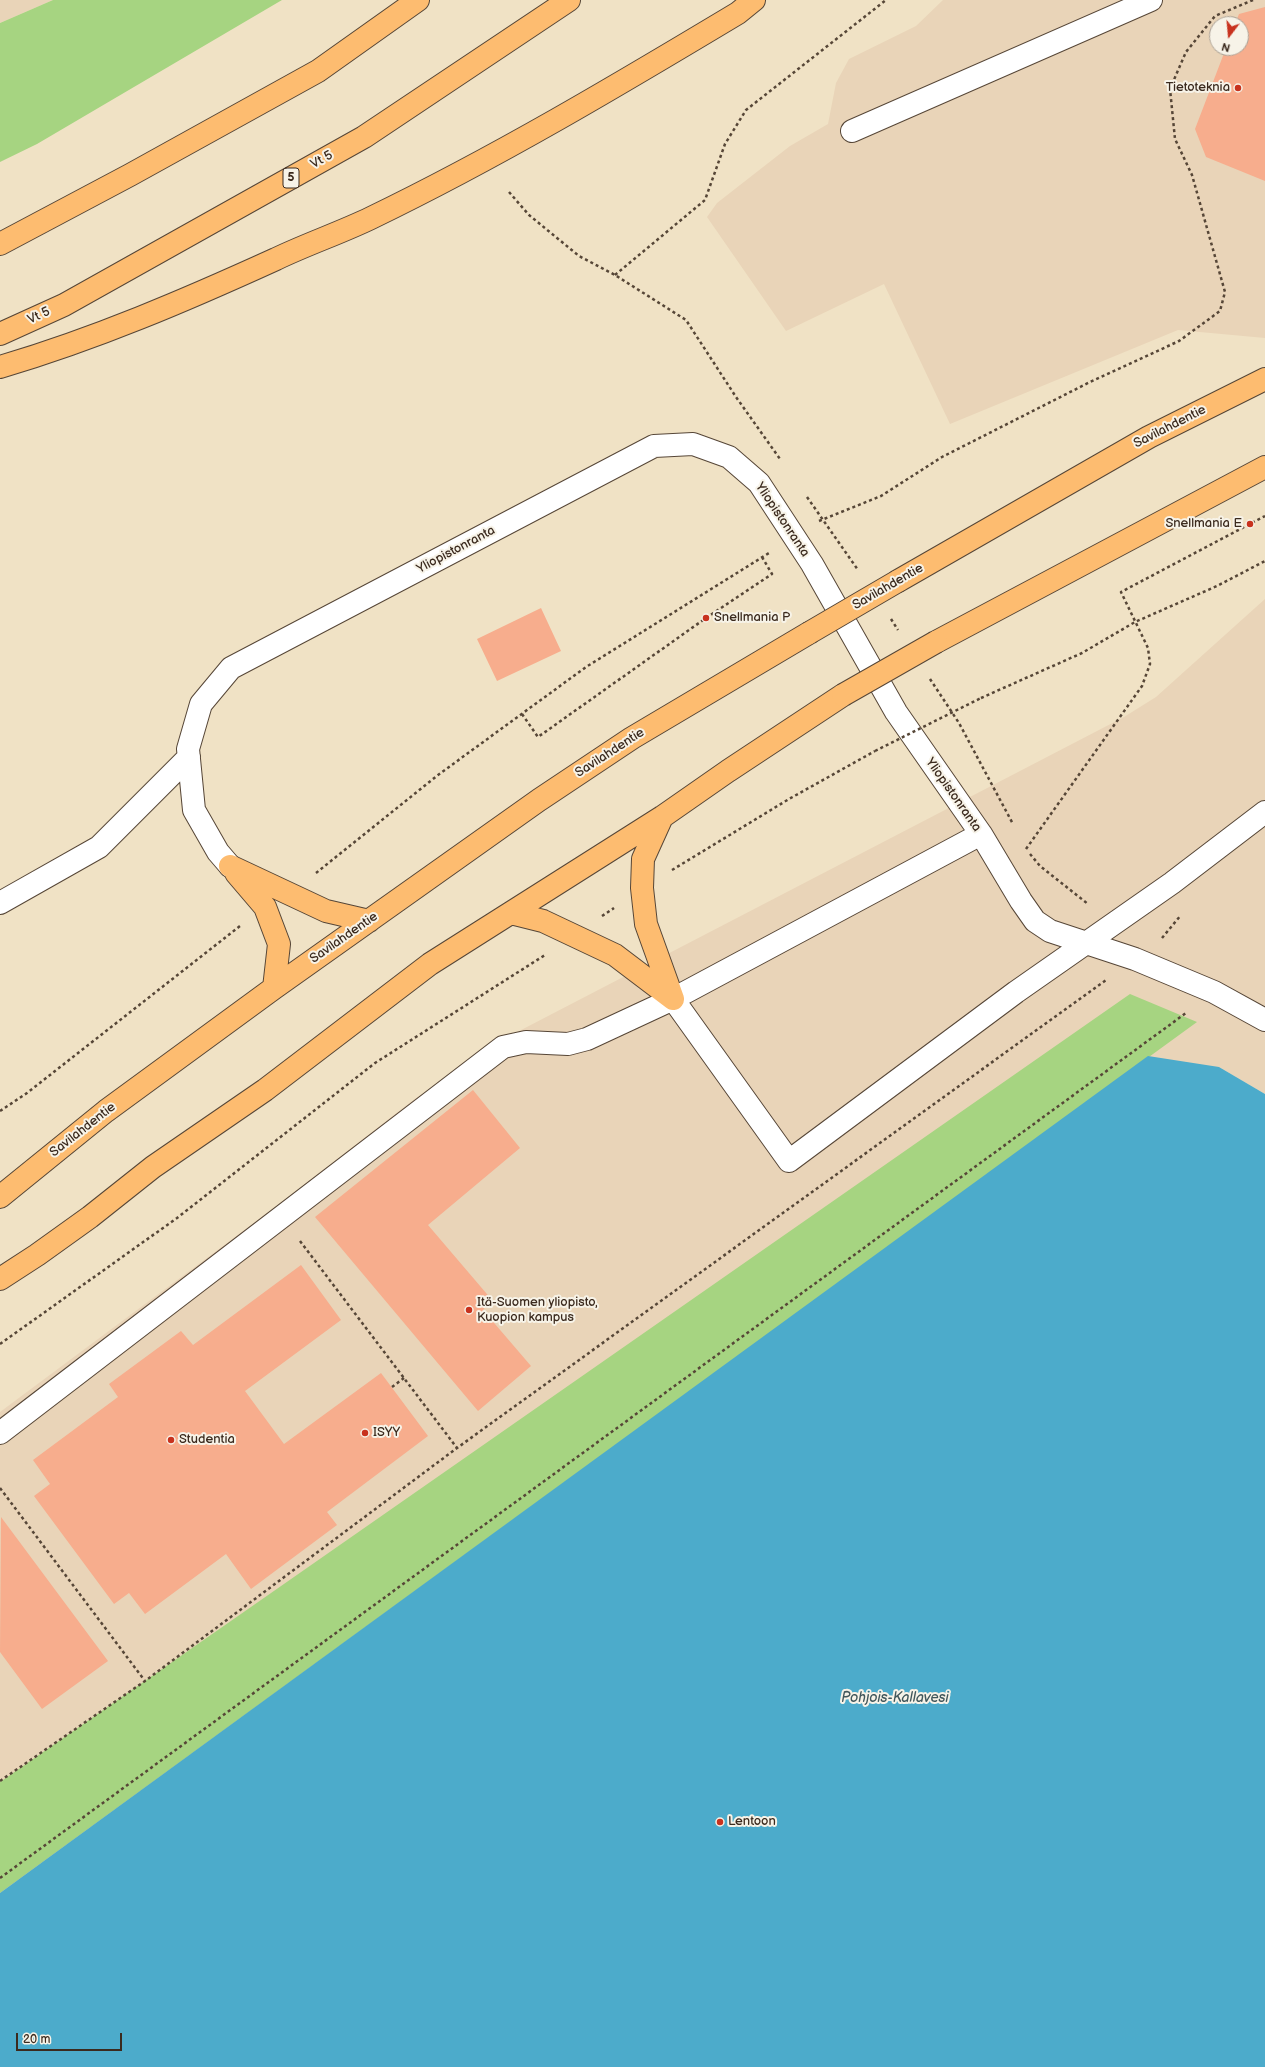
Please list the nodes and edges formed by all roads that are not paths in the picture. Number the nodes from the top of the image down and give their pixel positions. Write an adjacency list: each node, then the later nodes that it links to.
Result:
1 (418, 0): 6 (main road)
2 (570, 0): 7 (main road, Vt 5 / 5)
3 (754, 0): 8 (main road)
4 (1151, 0): 5 (street)
5 (852, 131)
6 (0, 244)
7 (0, 334)
8 (0, 367)
9 (1265, 379): 18 (main road, Savilahdentie, bridge)
10 (1265, 468): 13 (main road, bridge)
11 (189, 757): 14 (street, Yliopistonranta); 15 (street, Yliopistonranta); 16 (street)
12 (1265, 812): 19 (street)
13 (662, 817): 17 (main road); 21 (main road)
14 (981, 834): 19 (street, Yliopistonranta); 21 (street)
15 (230, 866): 18 (main road); 20 (main road)
16 (0, 903)
17 (511, 913): 21 (main road); 24 (main road)
18 (369, 920): 20 (main road, Savilahdentie)
19 (1086, 942): 21 (street); 22 (street, Yliopistonranta)
20 (274, 988): 23 (main road, Savilahdentie)
21 (673, 999): 25 (street)
22 (1265, 1020)
23 (0, 1197)
24 (0, 1279)
25 (0, 1433)

